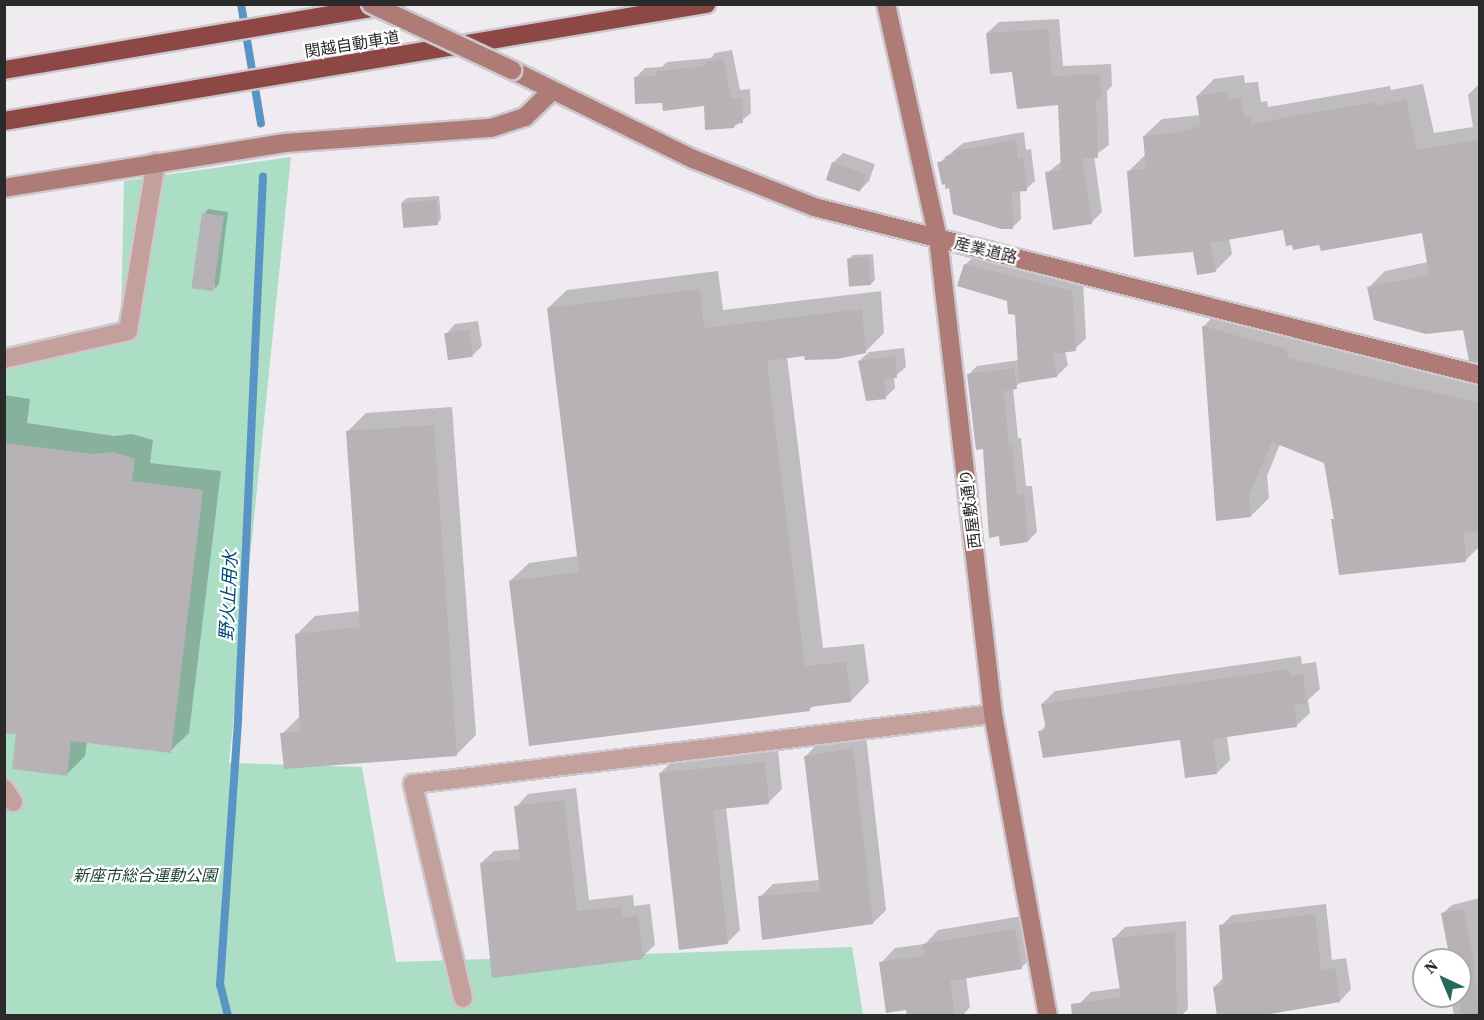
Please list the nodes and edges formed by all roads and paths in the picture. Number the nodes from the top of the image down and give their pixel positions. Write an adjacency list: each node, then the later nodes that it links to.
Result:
1 (371, 4): 6 (street, 産業道路, bridge)
2 (395, 4): 5 (highway, 関越自動車道)
3 (706, 4): 7 (highway, 関越自動車道)
4 (887, 10): 10 (street, 西屋敷通り)
5 (4, 70)
6 (552, 91): 8 (street); 10 (street, 産業道路)
7 (4, 121)
8 (156, 162): 9 (street); 11 (street)
9 (4, 188)
10 (938, 238): 12 (street, 産業道路); 13 (street, 西屋敷通り)
11 (4, 359)
12 (1479, 375)
13 (993, 714): 14 (street); 15 (street, 西屋敷通り)
14 (463, 999)
15 (1048, 1016)

